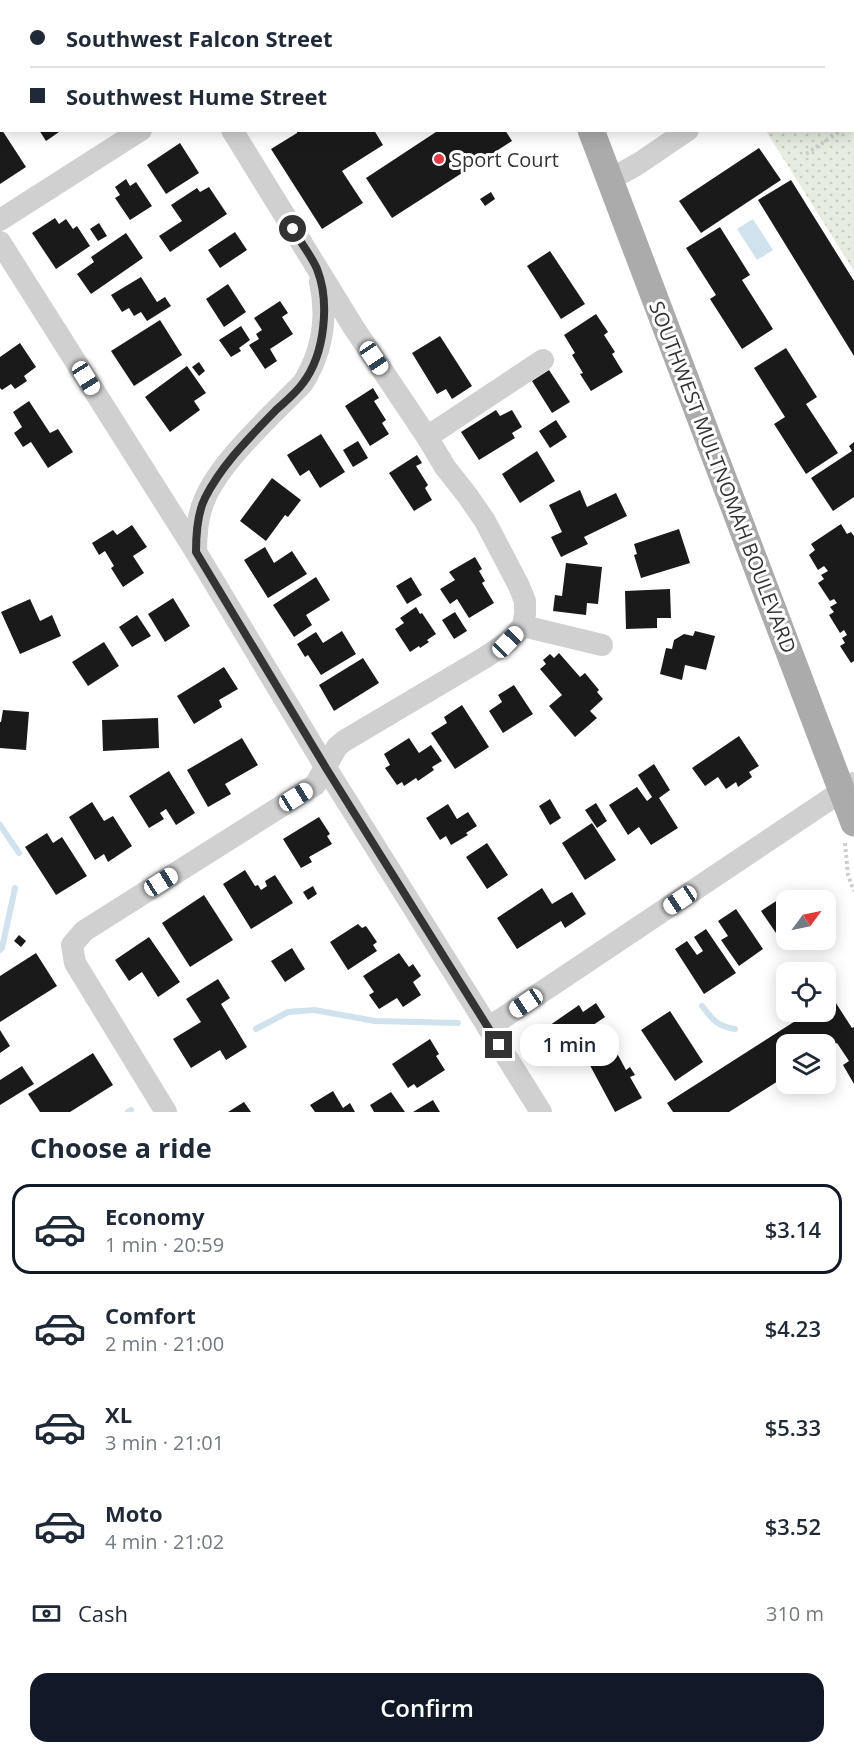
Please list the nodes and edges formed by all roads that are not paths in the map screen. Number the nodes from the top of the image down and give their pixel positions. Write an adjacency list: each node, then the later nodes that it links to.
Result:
1 (138, 132): 6 (street)
2 (233, 132): 8 (street)
3 (592, 132): 5 (main road, SOUTHWEST MULTNOMAH BOULEVARD)
4 (685, 132): 5 (street)
5 (609, 180): 15 (main road, SOUTHWEST MULTNOMAH BOULEVARD)
6 (0, 220)
7 (0, 242): 11 (street)
8 (316, 268): 10 (street); 11 (street)
9 (543, 360): 10 (street)
10 (427, 437): 12 (street)
11 (196, 552): 14 (street)
12 (523, 626): 13 (street); 14 (street)
13 (602, 645)
14 (326, 768): 17 (street); 18 (street)
15 (848, 787): 16 (main road, SOUTHWEST MULTNOMAH BOULEVARD); 17 (street)
16 (854, 823)
17 (488, 1028): 19 (street)
18 (166, 1112)
19 (541, 1112)

